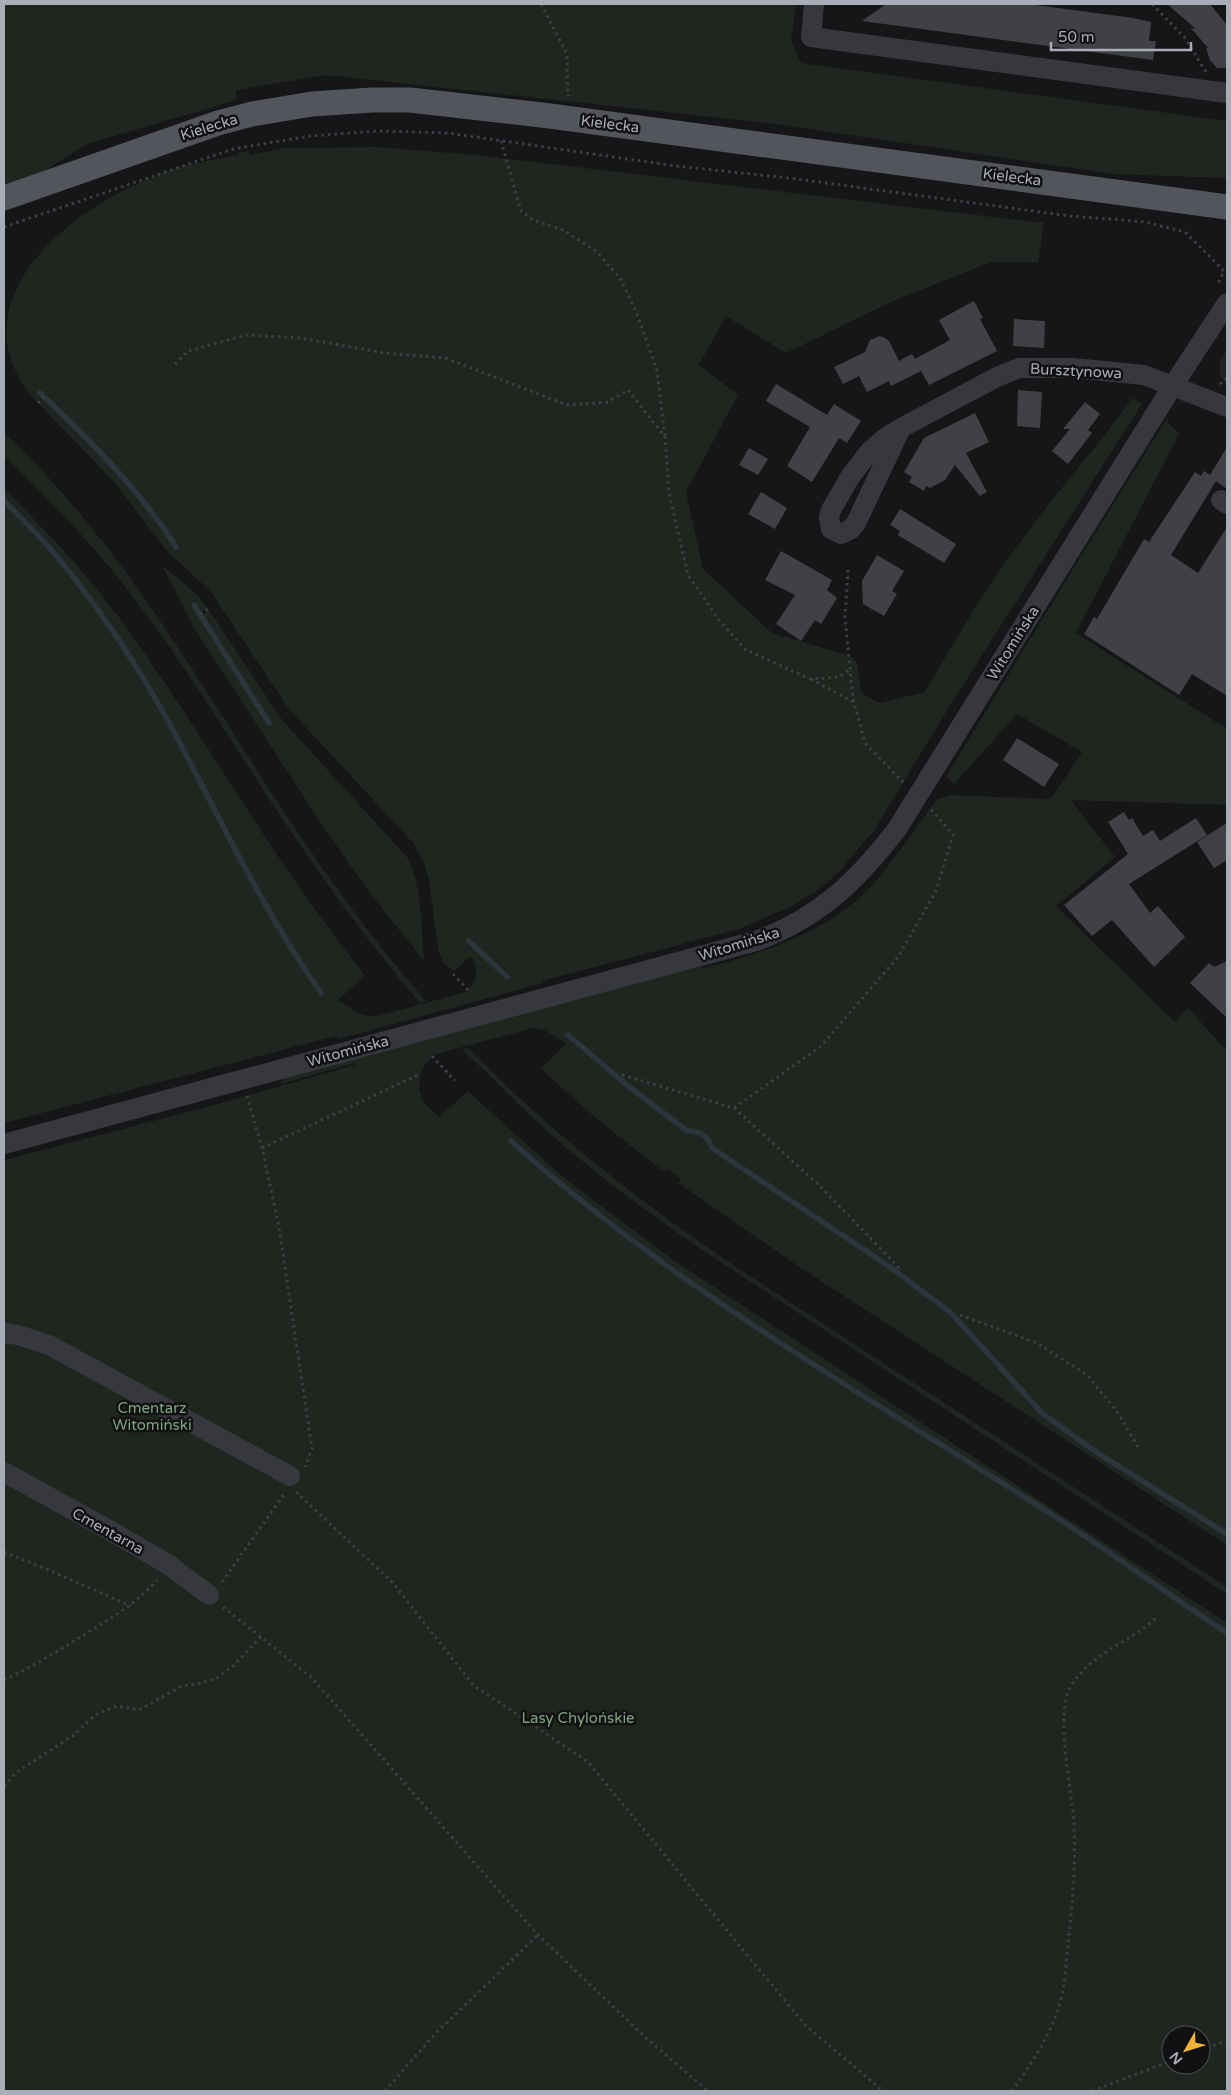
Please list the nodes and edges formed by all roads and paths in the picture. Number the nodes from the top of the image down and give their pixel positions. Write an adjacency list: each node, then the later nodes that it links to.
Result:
1 (541, 4): 5 (path)
2 (814, 4): 4 (street)
3 (1152, 4): 4 (path)
4 (1220, 92)
5 (568, 119): 7 (main road, Kielecka); 8 (main road, Kielecka)
6 (501, 141): 9 (path); 10 (path); 17 (path)
7 (4, 198)
8 (1227, 206)
9 (4, 227)
10 (1221, 299): 12 (street, Witomińska)
11 (176, 364): 17 (path)
12 (1172, 387): 15 (street, Bursztynowa); 16 (street, Bursztynowa); 24 (street, Witomińska)
13 (43, 397): 14 (path)
14 (38, 403)
15 (1227, 408)
16 (901, 428): 16 (street, Bursztynowa)
17 (665, 436): 22 (path)
18 (848, 570): 21 (path)
19 (208, 609): 20 (path)
20 (200, 614)
21 (849, 670): 22 (path); 23 (path)
22 (810, 679): 23 (path)
23 (853, 702): 24 (path)
24 (919, 794): 31 (street, Witomińska); 32 (path)
25 (453, 974): 26 (path)
26 (468, 990)
27 (432, 1056): 30 (path)
28 (420, 1074): 34 (path)
29 (622, 1075): 32 (path)
30 (455, 1081)
31 (233, 1082): 33 (street, Witomińska); 34 (path)
32 (734, 1108): 35 (path)
33 (4, 1144)
34 (262, 1148): 38 (path)
35 (902, 1271)
36 (960, 1314): 39 (path)
37 (4, 1333): 41 (street)
38 (312, 1449)
39 (1140, 1450)
40 (4, 1472): 43 (street, Cmentarna)
41 (290, 1476)
42 (4, 1552): 45 (path)
43 (169, 1565): 44 (street, Cmentarna); 45 (path)
44 (210, 1596): 47 (path); 56 (path)
45 (131, 1606): 48 (path)
46 (1156, 1618): 57 (path)
47 (261, 1637): 49 (path); 50 (path)
48 (4, 1680)
49 (4, 1786)
50 (538, 1935): 54 (path); 55 (path)
51 (1227, 2041): 52 (path)
52 (1211, 2047)
53 (1161, 2065): 58 (path)
54 (385, 2091)
55 (708, 2091)
56 (883, 2091)
57 (1012, 2091)
58 (1092, 2091)

